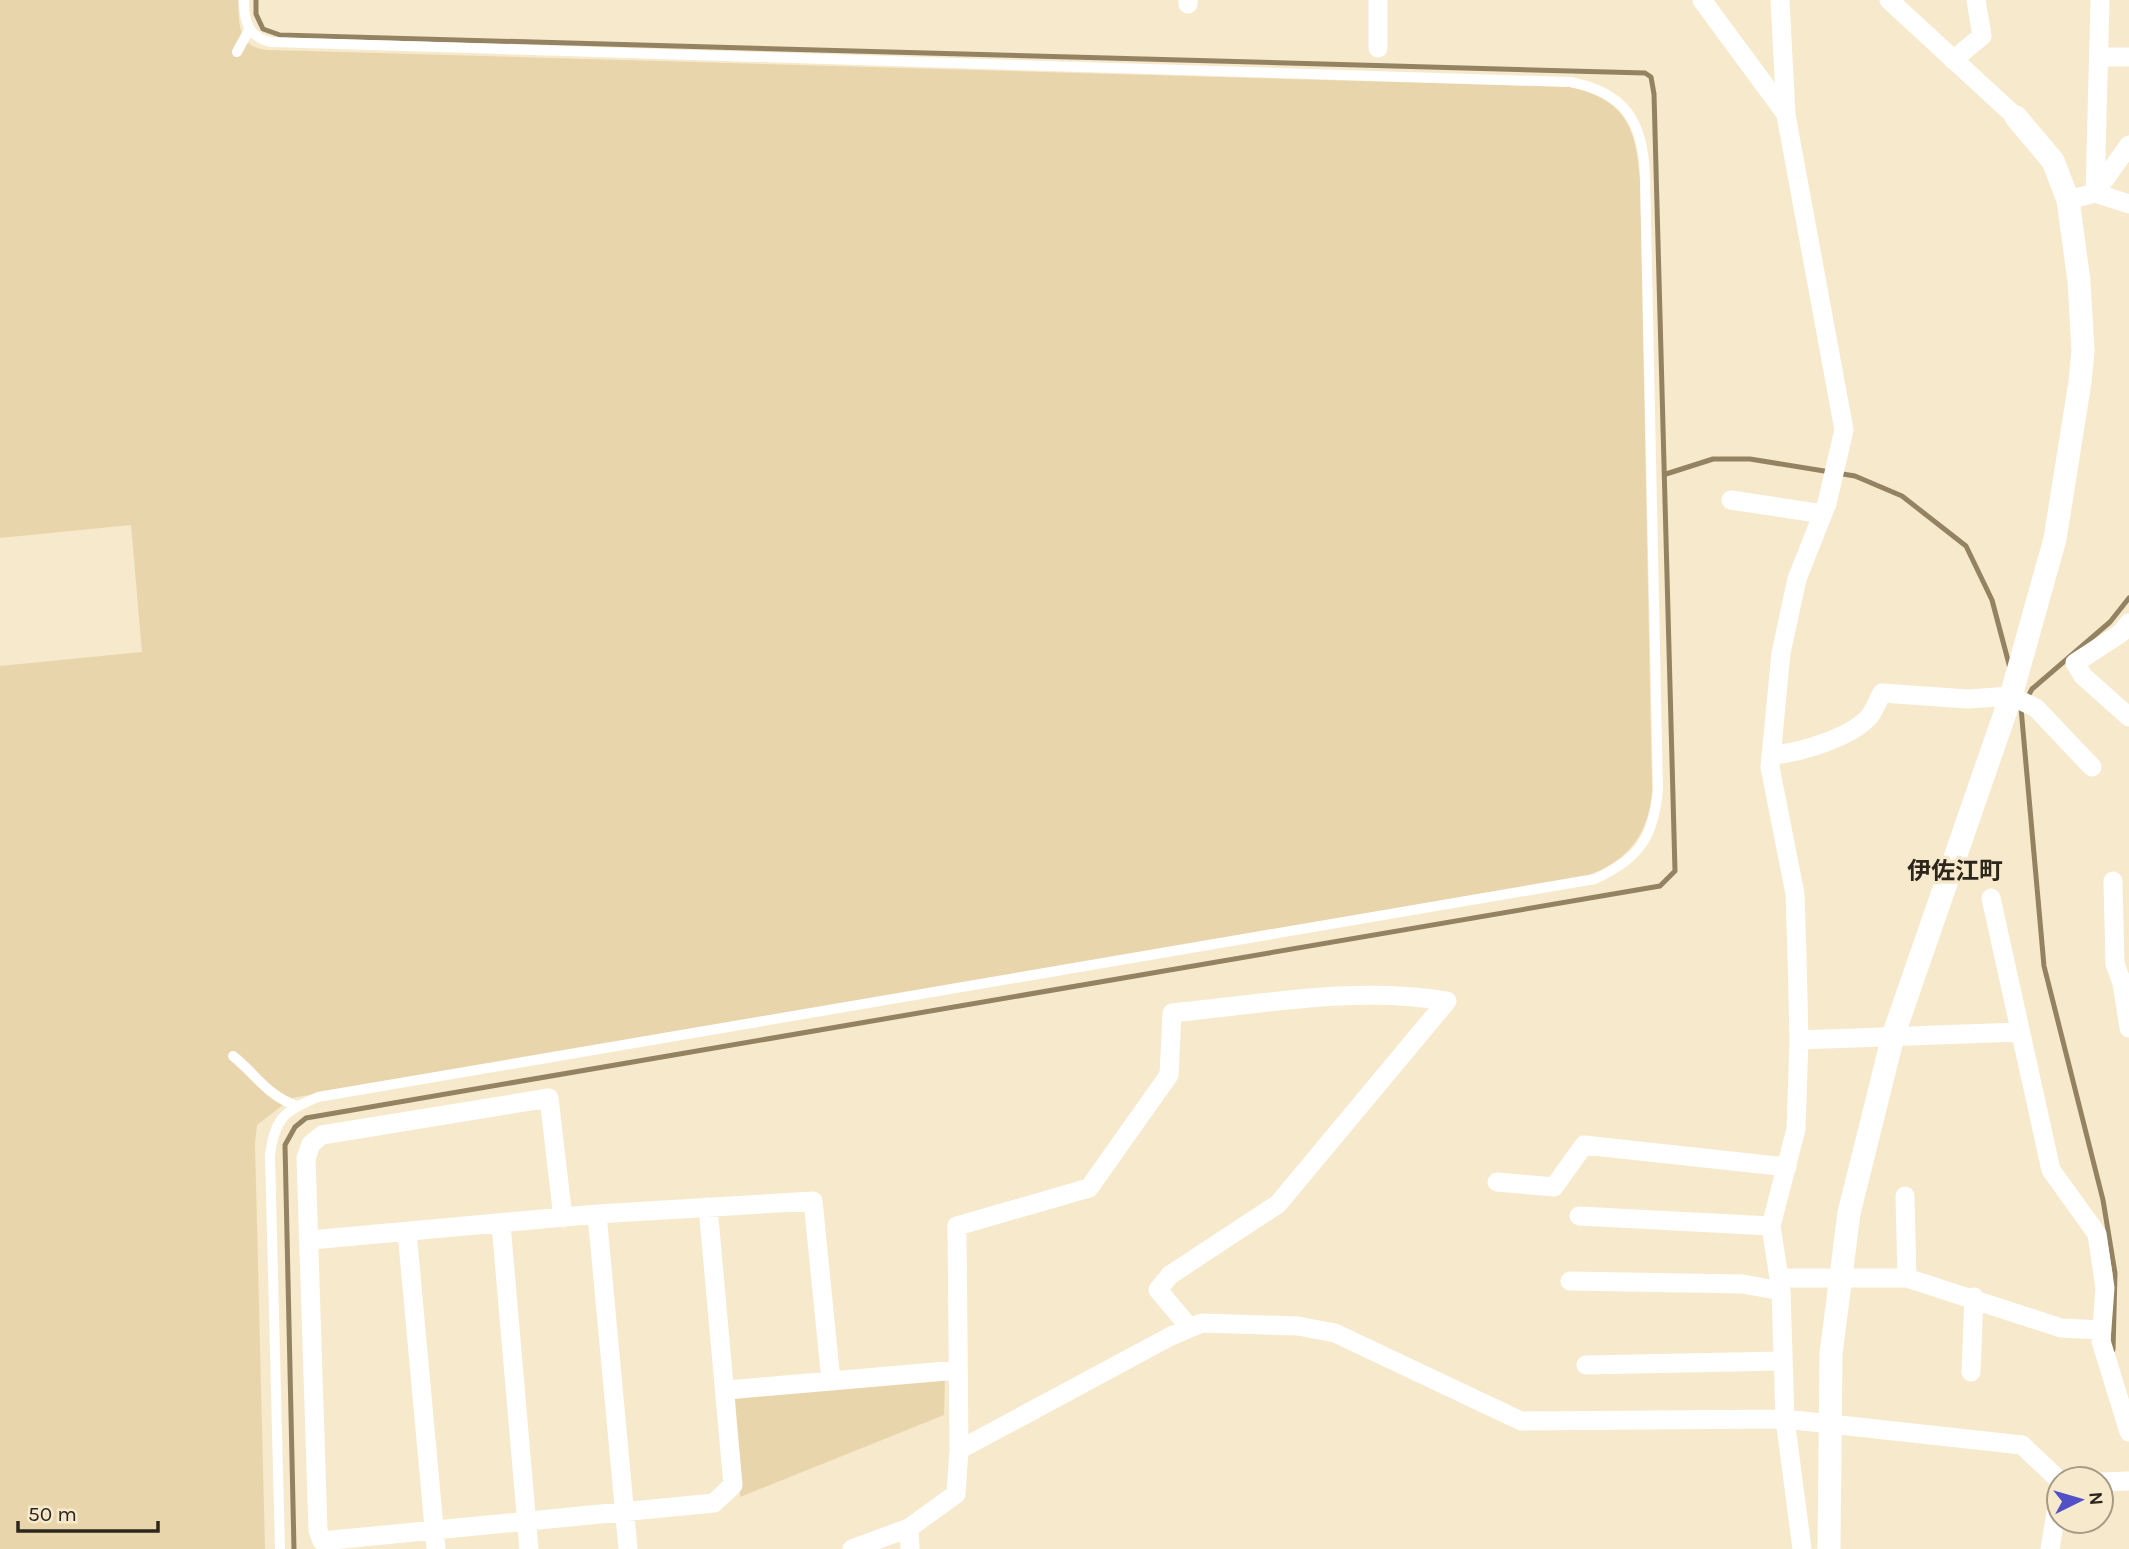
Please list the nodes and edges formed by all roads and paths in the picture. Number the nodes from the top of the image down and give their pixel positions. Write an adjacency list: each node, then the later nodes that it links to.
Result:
1 (244, 0): 8 (lane)
2 (1378, 0): 9 (street)
3 (1702, 0): 14 (street)
4 (1780, 0): 14 (street)
5 (1889, 0): 13 (street)
6 (1976, 0): 13 (street)
7 (2100, 0): 11 (street)
8 (249, 30): 10 (lane); 35 (lane)
9 (1378, 48)
10 (237, 52)
11 (2099, 57): 12 (street); 17 (street)
12 (2129, 57)
13 (1953, 60): 15 (street)
14 (1786, 115): 21 (street)
15 (2016, 117): 18 (street)
16 (2129, 145): 17 (street)
17 (2095, 193): 18 (street); 19 (street)
18 (2068, 200): 23 (street)
19 (2129, 204)
20 (1731, 500): 21 (street)
21 (1823, 514): 25 (street)
22 (2129, 623): 24 (street)
23 (2011, 696): 25 (street); 26 (street); 32 (street)
24 (2129, 717)
25 (1772, 755): 33 (street)
26 (2092, 767)
27 (2113, 881): 29 (street)
28 (1991, 898): 31 (street)
29 (2126, 983): 30 (street)
30 (2129, 1028)
31 (2020, 1032): 32 (street); 53 (street)
32 (1893, 1036): 33 (street); 47 (street)
33 (1799, 1040): 36 (street)
34 (233, 1056): 35 (lane)
35 (297, 1106): 69 (lane)
36 (1787, 1167): 37 (street); 44 (street)
37 (1497, 1182)
38 (1905, 1196): 48 (street)
39 (708, 1207): 40 (street); 58 (street); 59 (street)
40 (597, 1214): 42 (street); 65 (street)
41 (1578, 1216): 44 (street)
42 (563, 1218): 43 (street); 46 (street)
43 (501, 1224): 45 (street); 66 (street)
44 (1771, 1226): 50 (street)
45 (407, 1232): 46 (street); 68 (street)
46 (311, 1240): 68 (street)
47 (1840, 1278): 48 (street); 50 (street); 61 (street)
48 (1907, 1278): 51 (street)
49 (1570, 1281): 50 (street)
50 (1780, 1284): 54 (street)
51 (1974, 1297): 53 (street); 57 (street)
52 (1190, 1328): 56 (street); 60 (street); 63 (street)
53 (2102, 1330): 62 (street)
54 (1783, 1361): 55 (street); 60 (street)
55 (1586, 1365)
56 (958, 1370): 58 (street); 63 (street)
57 (1970, 1372)
58 (831, 1381): 59 (street)
59 (727, 1390): 65 (street)
60 (1785, 1419): 61 (street); 74 (street)
61 (1829, 1425): 64 (street); 75 (street)
62 (2129, 1432)
63 (959, 1450): 67 (street)
64 (2045, 1467)
65 (624, 1513): 66 (street); 71 (street)
66 (527, 1523): 68 (street); 70 (street)
67 (909, 1528): 72 (street); 73 (street)
68 (435, 1540)
69 (280, 1549)
70 (529, 1549)
71 (628, 1549)
72 (852, 1549)
73 (910, 1549)
74 (1802, 1549)
75 (1829, 1549)

